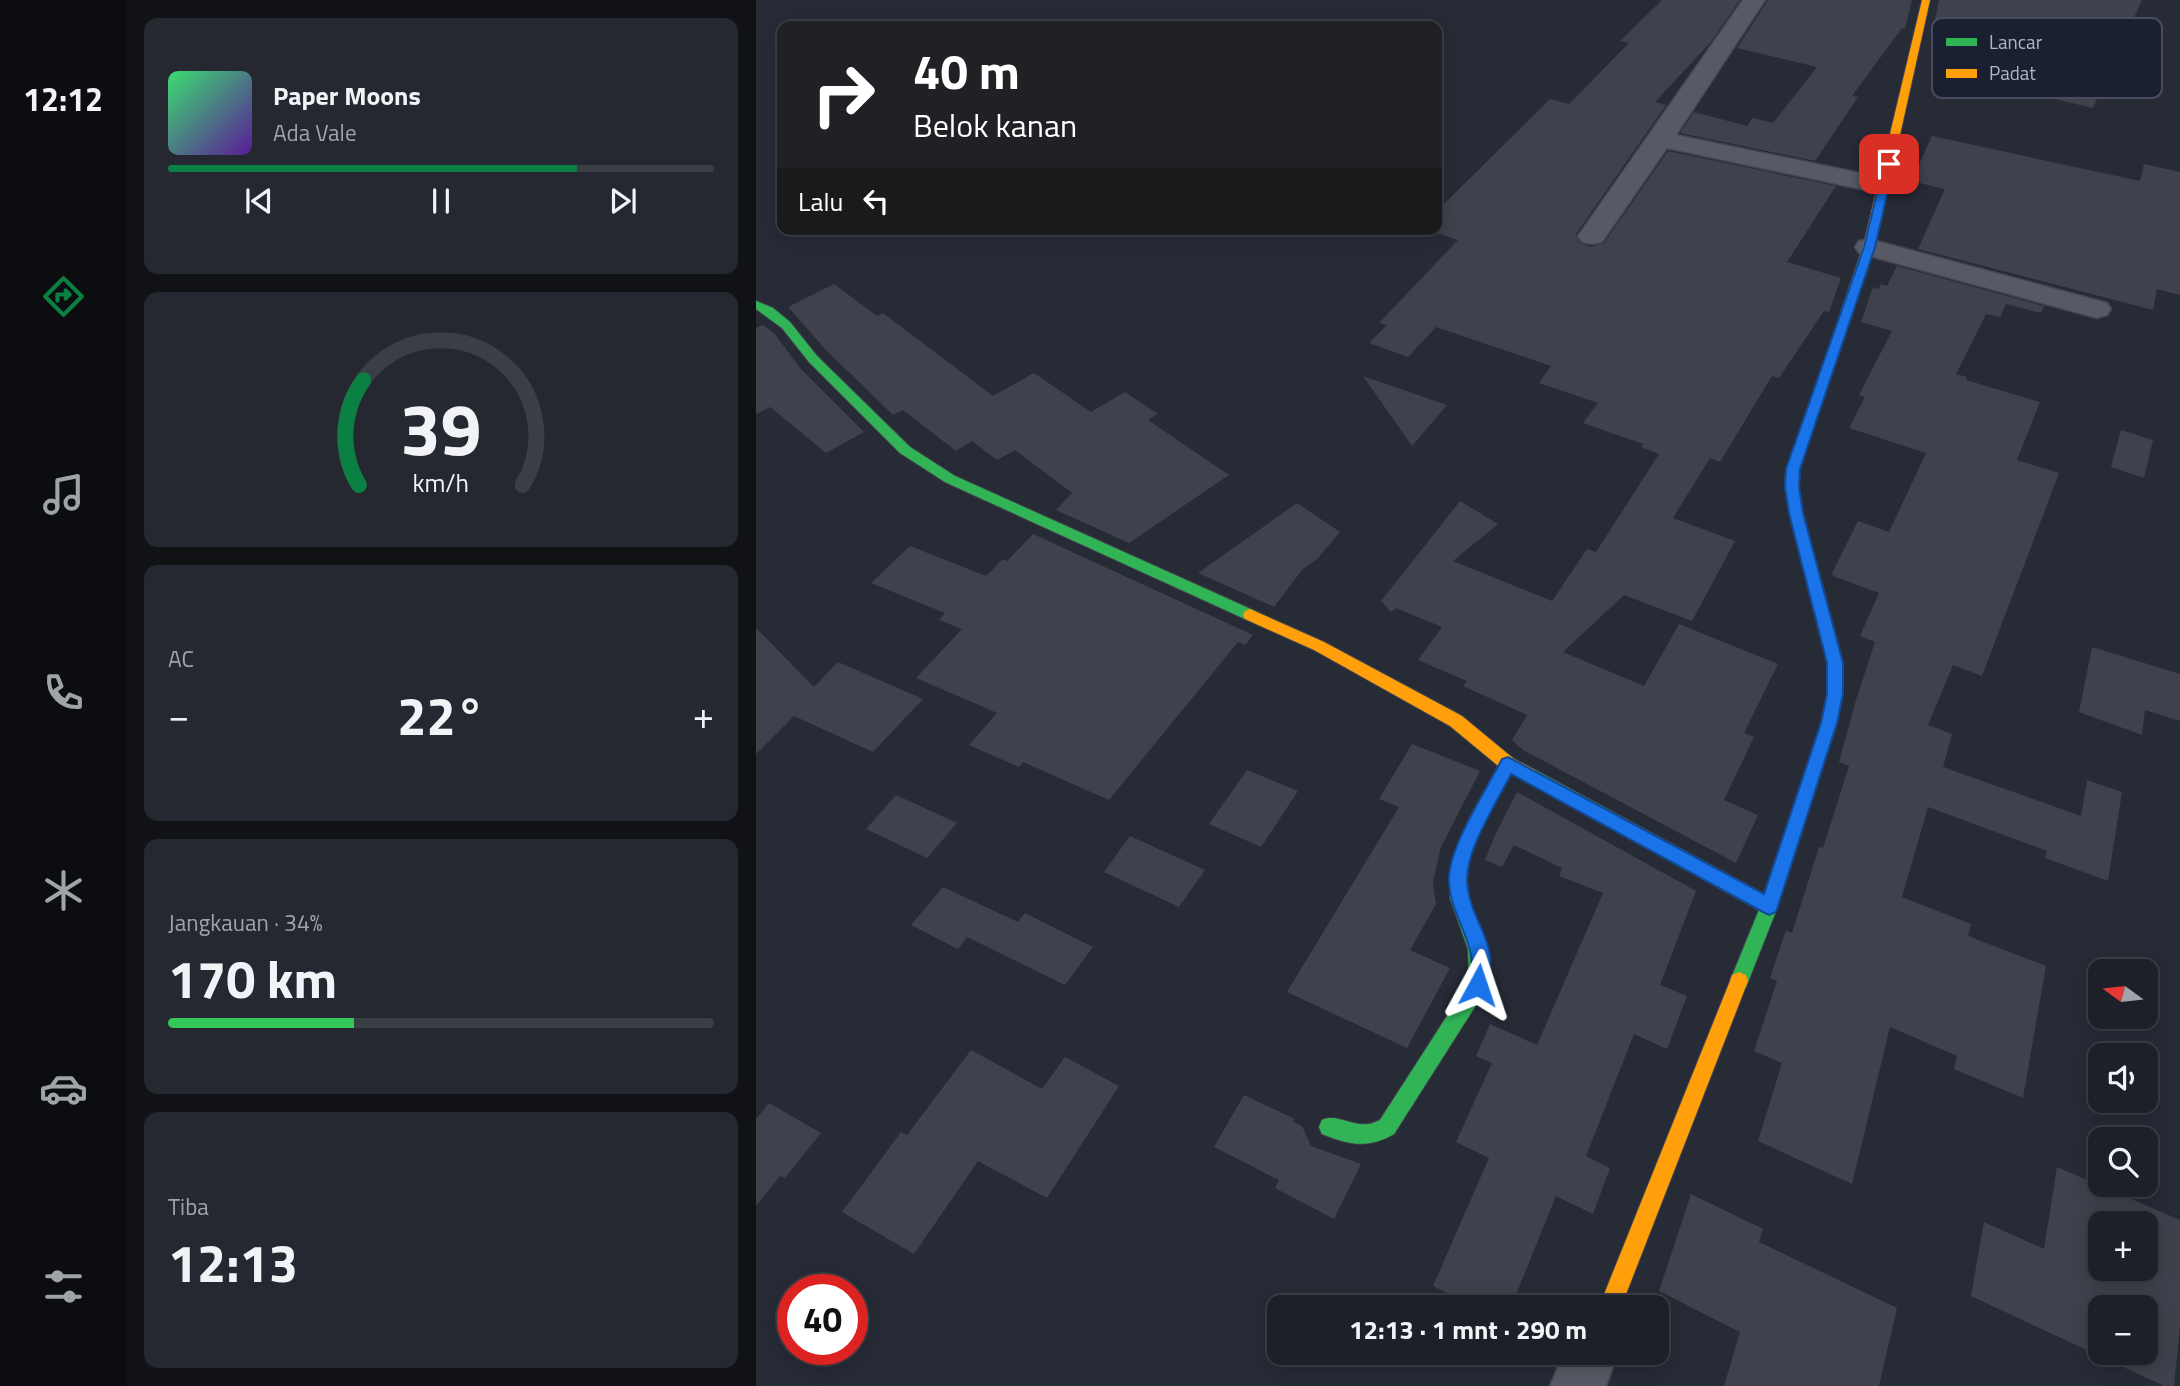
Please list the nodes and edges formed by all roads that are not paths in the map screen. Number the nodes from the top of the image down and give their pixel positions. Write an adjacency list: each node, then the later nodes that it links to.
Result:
1 (1754, 0): 3 (street)
2 (1926, 0): 4 (street)
3 (1661, 139): 4 (street); 5 (street)
4 (1884, 186): 6 (street)
5 (1592, 236)
6 (1869, 247): 8 (street); 10 (street)
7 (756, 305): 9 (street)
8 (2097, 309)
9 (1508, 764): 10 (street); 11 (street)
10 (1769, 906): 12 (street)
11 (1329, 1127)
12 (1615, 1295)
13 (1586, 1365): 14 (street)
14 (1578, 1386)

